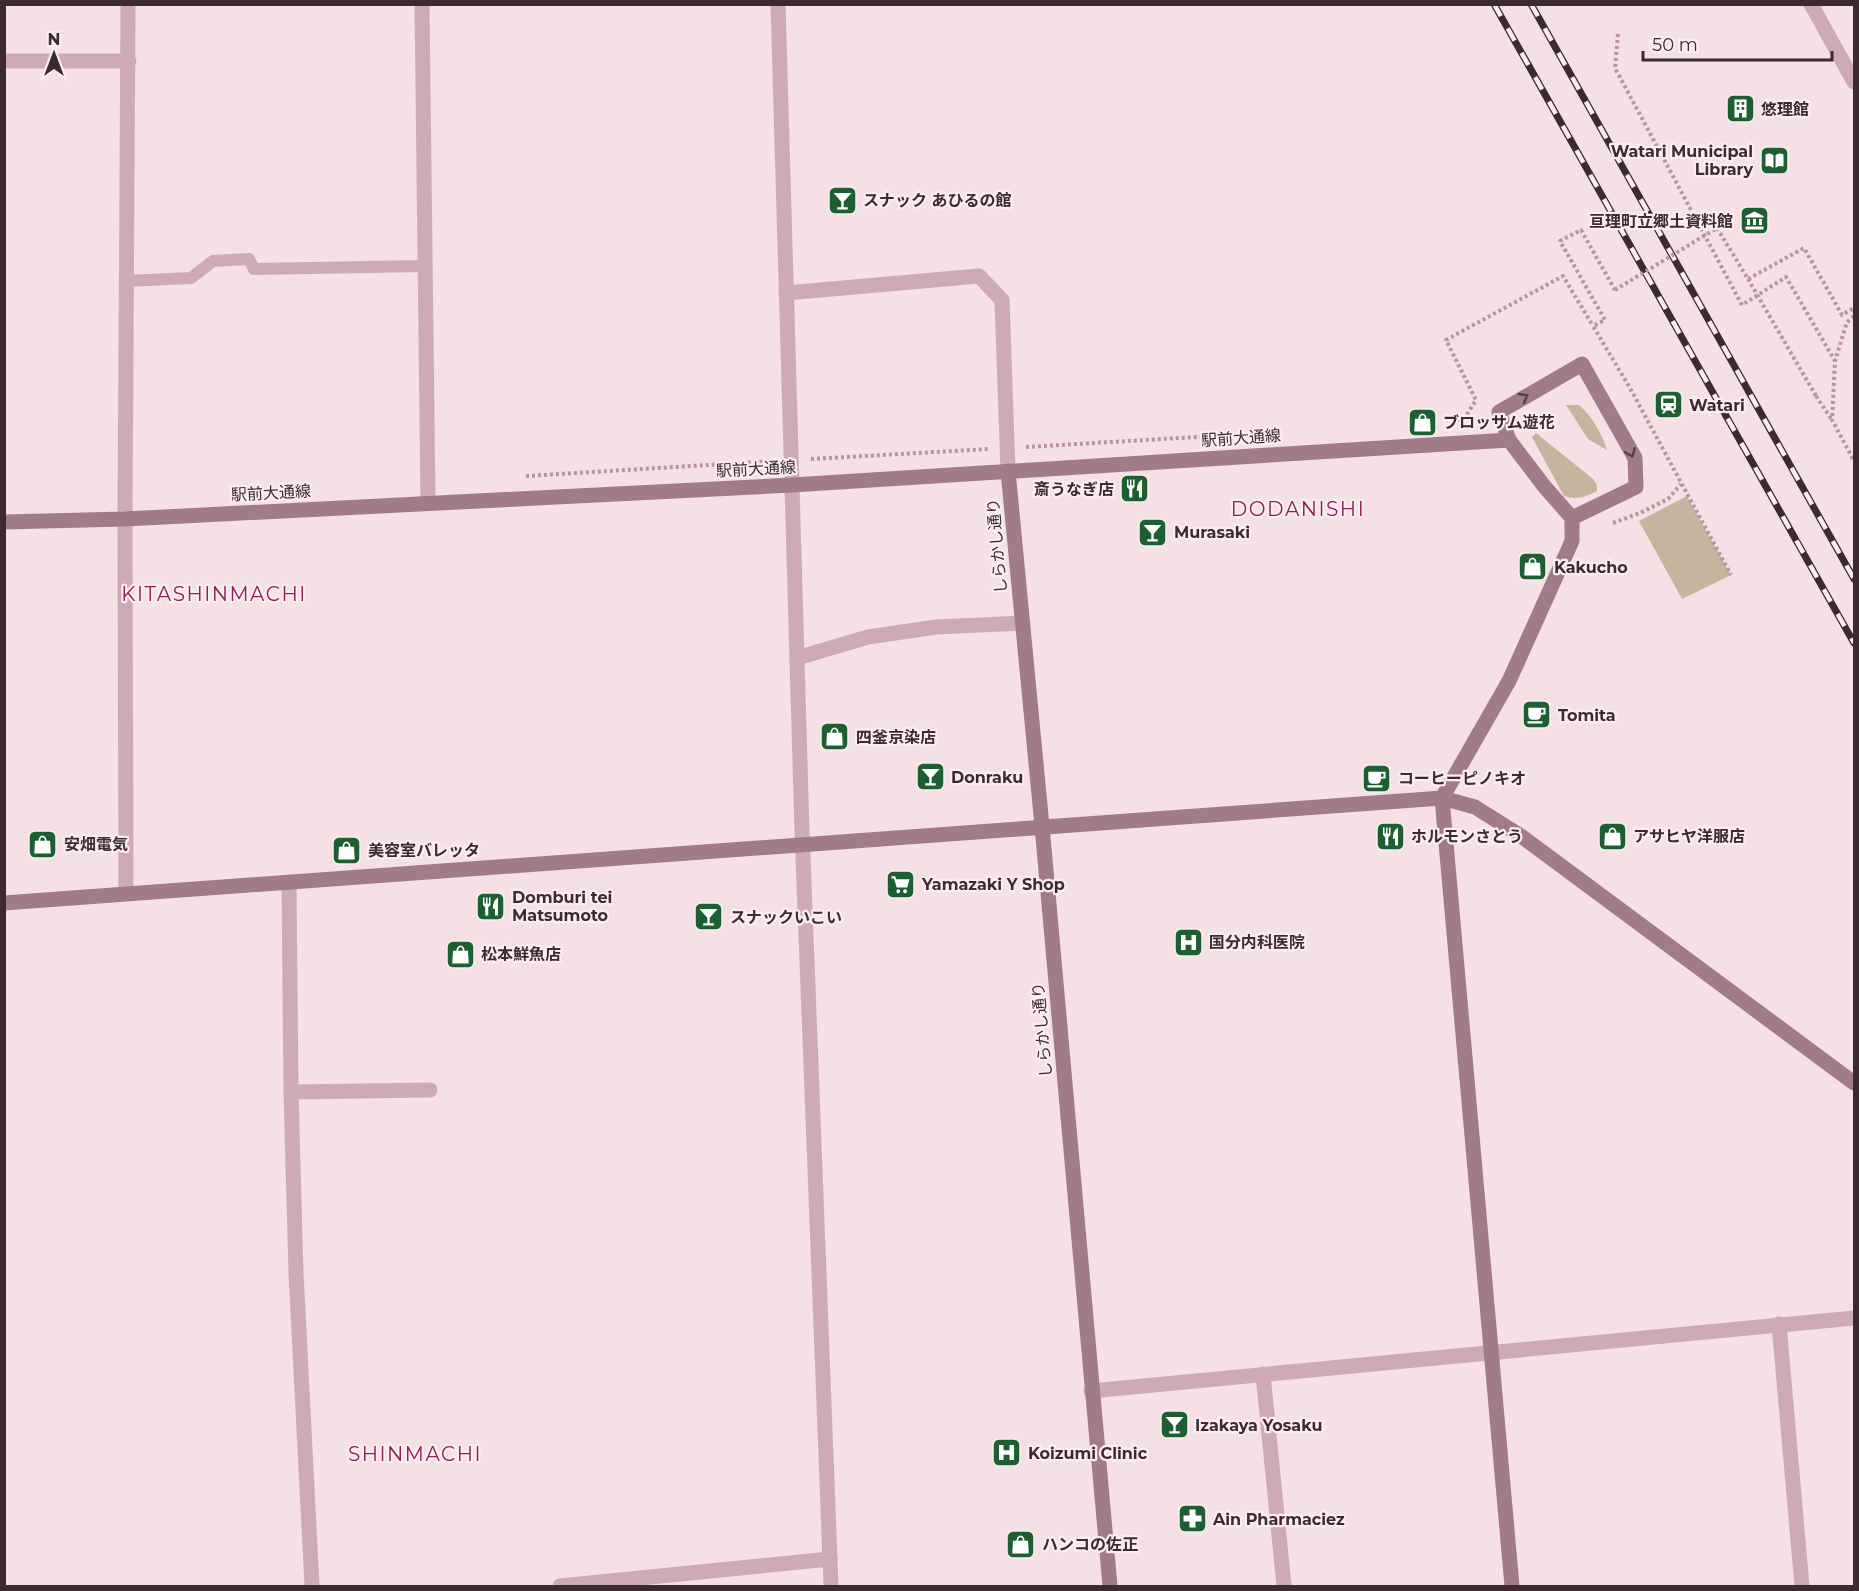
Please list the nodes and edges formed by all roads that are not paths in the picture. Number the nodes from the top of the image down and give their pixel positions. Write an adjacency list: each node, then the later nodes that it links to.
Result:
1 (128, 4): 6 (street)
2 (422, 4): 8 (street)
3 (778, 4): 10 (street)
4 (1811, 4): 7 (street)
5 (4, 61): 6 (street)
6 (129, 61): 9 (street)
7 (1854, 82)
8 (425, 266): 9 (lane); 14 (street)
9 (127, 281): 16 (street)
10 (786, 293): 12 (street); 13 (street)
11 (1509, 440): 12 (street, 駅前大通線); 15 (street); 15 (street, one-way to 15)
12 (1008, 471): 13 (street, 駅前大通線); 18 (street, しらかし通り)
13 (792, 485): 14 (street, 駅前大通線); 19 (street)
14 (428, 503): 16 (street, 駅前大通線)
15 (1572, 518): 20 (street)
16 (125, 519): 17 (street, 駅前大通線); 24 (street)
17 (4, 522)
18 (1023, 623): 19 (street); 21 (street, しらかし通り)
19 (797, 658): 22 (street)
20 (1442, 798): 21 (street); 26 (street); 31 (street)
21 (1042, 826): 22 (street); 33 (street, しらかし通り)
22 (802, 844): 23 (street); 34 (street)
23 (290, 882): 24 (street); 28 (street)
24 (126, 893): 25 (street)
25 (4, 903)
26 (1854, 1083)
27 (430, 1090): 28 (street)
28 (291, 1092): 35 (street)
29 (1854, 1318): 30 (street)
30 (1779, 1324): 31 (street); 41 (street)
31 (1492, 1353): 32 (street); 40 (street)
32 (1263, 1374): 33 (street); 39 (street)
33 (1091, 1391): 38 (street, しらかし通り)
34 (830, 1559): 36 (street); 37 (street)
35 (312, 1587)
36 (560, 1587)
37 (831, 1587)
38 (1110, 1587)
39 (1284, 1587)
40 (1512, 1587)
41 (1802, 1587)

